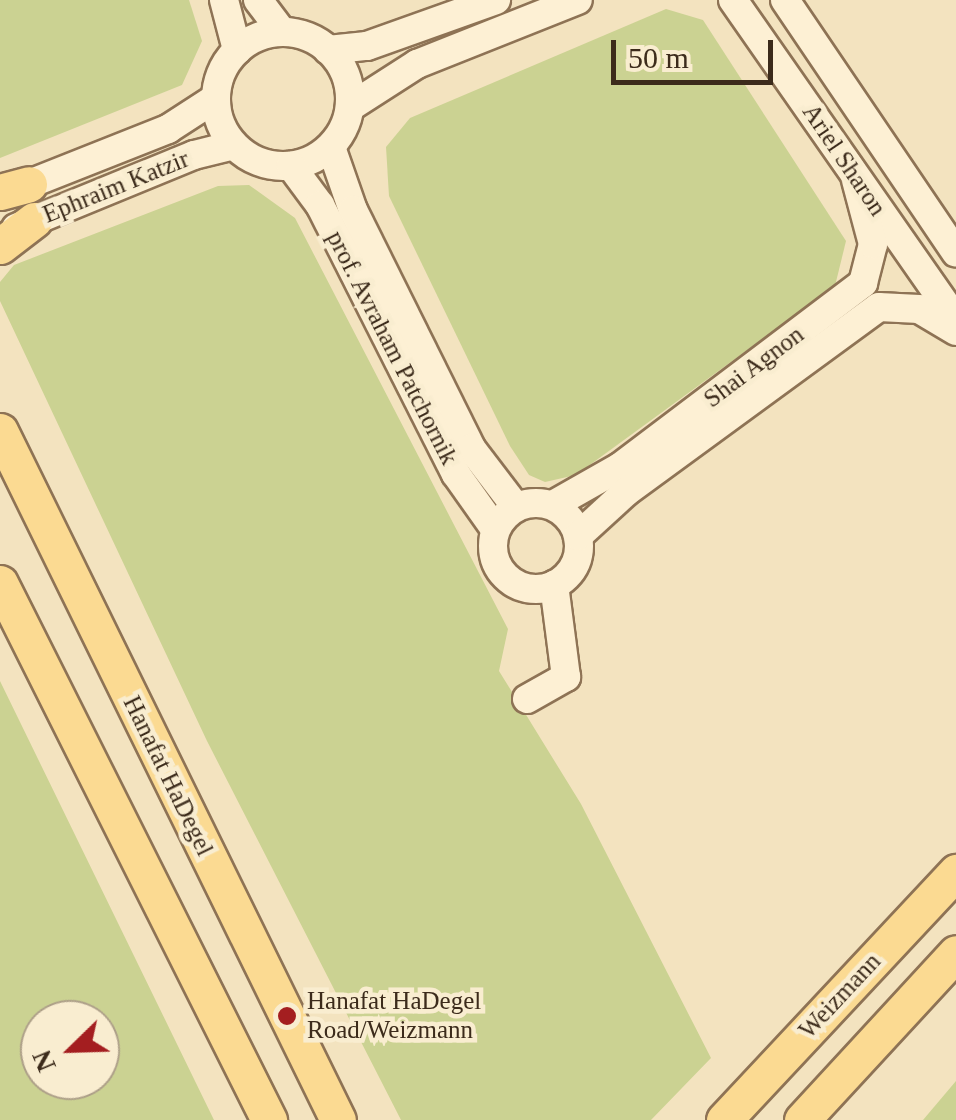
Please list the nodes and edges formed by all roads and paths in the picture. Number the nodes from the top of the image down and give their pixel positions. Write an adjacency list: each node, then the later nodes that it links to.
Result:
1 (224, 0): 8 (street)
2 (258, 0): 7 (street)
3 (496, 0): 9 (street)
4 (578, 0): 11 (street)
5 (734, 0): 15 (street, Ariel Sharon)
6 (785, 0): 20 (street, Ariel Sharon)
7 (282, 32): 8 (street); 9 (street)
8 (237, 50): 10 (street)
9 (328, 50): 11 (street)
10 (216, 98): 12 (street); 16 (street, Ephraim Katzir)
11 (350, 108): 13 (street)
12 (234, 145): 14 (street); 17 (street, Ephraim Katzir)
13 (331, 147): 14 (street); 25 (street, prof. Avraham Patchornik)
14 (290, 166): 26 (street, prof. Avraham Patchornik)
15 (856, 180): 21 (street, Ariel Sharon); 24 (street, Shai Agnon)
16 (10, 190)
17 (34, 220): 18 (street, Ephraim Katzir); 19 (main road)
18 (0, 234)
19 (0, 246)
20 (956, 253)
21 (956, 320)
22 (956, 332): 27 (street, Shai Agnon)
23 (0, 431): 34 (main road, Hanafat HaDegel)
24 (552, 505): 25 (street); 27 (street)
25 (516, 506): 26 (street)
26 (495, 529): 29 (street)
27 (578, 536): 29 (street)
28 (0, 583): 33 (main road)
29 (554, 585): 30 (street)
30 (528, 699)
31 (956, 872): 35 (main road, Weizmann)
32 (956, 952): 36 (main road)
33 (270, 1120)
34 (338, 1120)
35 (724, 1120)
36 (802, 1120)

